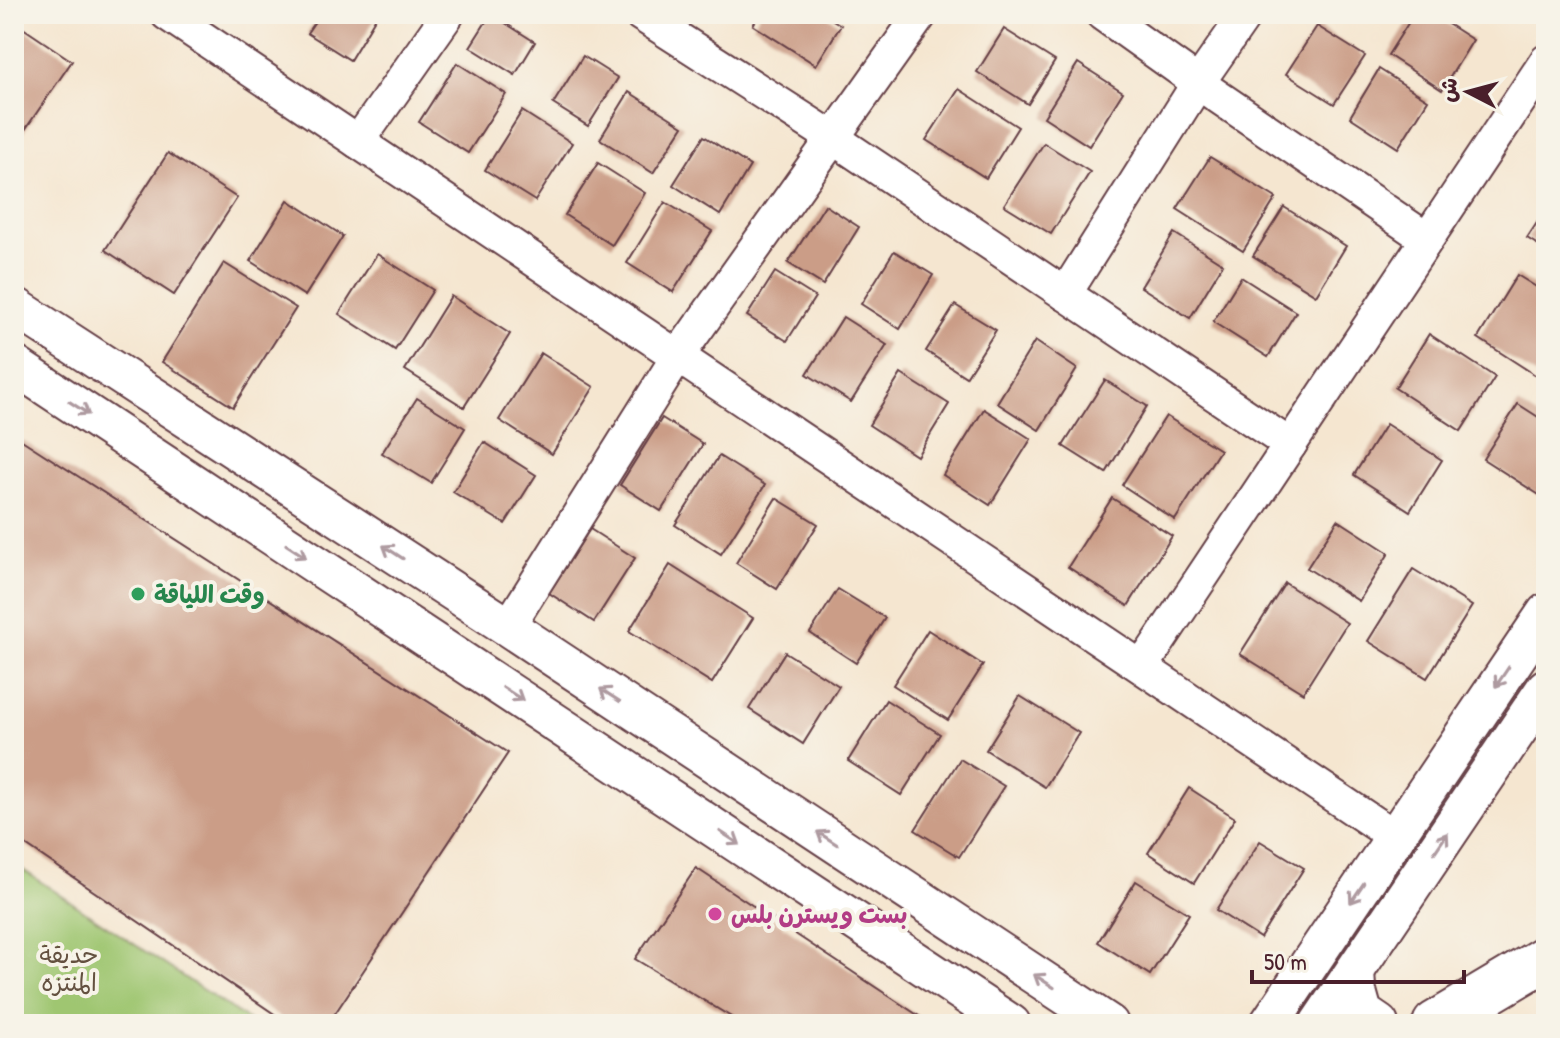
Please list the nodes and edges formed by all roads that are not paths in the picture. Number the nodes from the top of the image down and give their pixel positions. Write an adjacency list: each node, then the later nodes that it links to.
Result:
1 (167, 14): 10 (street)
2 (448, 14): 10 (street)
3 (640, 14): 9 (street)
4 (921, 14): 9 (street)
5 (1102, 14): 8 (street)
6 (1246, 14): 8 (street)
7 (1546, 61): 11 (street)
8 (1198, 83): 11 (street); 12 (street)
9 (833, 138): 12 (street); 14 (street)
10 (358, 142): 14 (street)
11 (1427, 239): 16 (street)
12 (1065, 294): 16 (street)
13 (14, 306): 18 (street, one-way to 13)
14 (678, 356): 18 (street); 19 (street)
15 (14, 365): 24 (street, one-way to 24)
16 (1290, 445): 19 (street)
17 (1546, 613): 21 (street, one-way to 21)
18 (508, 627): 25 (street, one-way to 18)
19 (1142, 667): 21 (street)
20 (1546, 688): 23 (street, one-way to 20)
21 (1395, 837): 26 (street, one-way to 26)
22 (1546, 958): 29 (main road)
23 (1355, 971): 27 (street); 28 (street)
24 (1011, 1024)
25 (1109, 1024)
26 (1269, 1024)
27 (1319, 1024)
28 (1379, 1024)
29 (1435, 1024)

